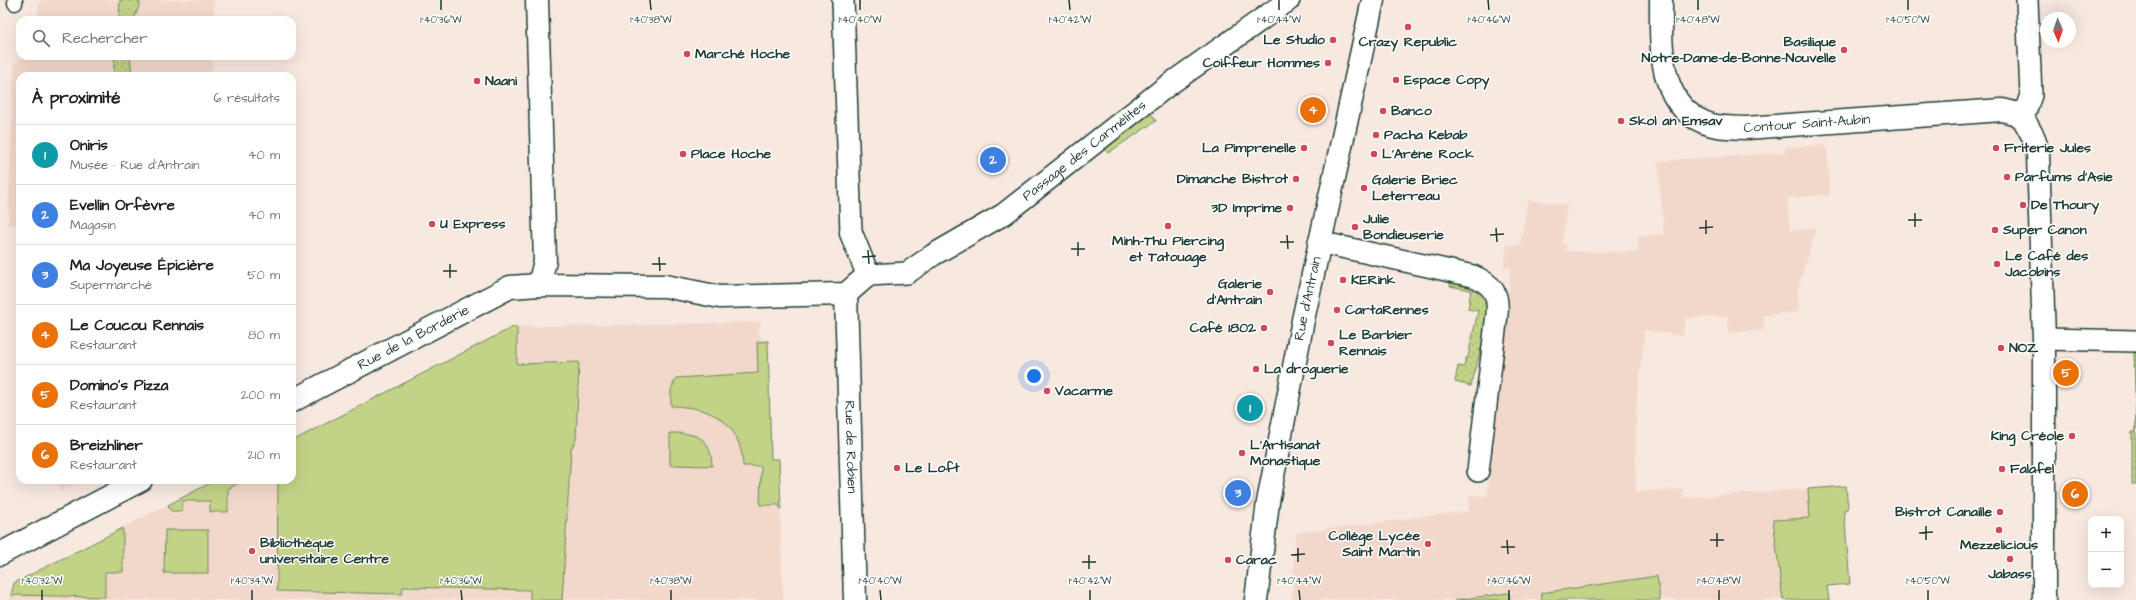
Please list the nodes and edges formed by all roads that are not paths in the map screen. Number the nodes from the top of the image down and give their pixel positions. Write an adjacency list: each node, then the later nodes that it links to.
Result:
1 (537, 0): 11 (street)
2 (843, 0): 8 (street)
3 (1289, 0): 10 (street, Passage des Carmélites)
4 (1373, 0): 9 (street, Rue d'Antrain)
5 (1661, 0): 7 (street, Contour Saint-Aubin)
6 (2027, 0): 7 (street)
7 (2023, 118): 13 (street)
8 (851, 233): 10 (street)
9 (1319, 242): 16 (street); 20 (street, Rue d'Antrain)
10 (868, 275): 12 (street)
11 (539, 285): 12 (street); 15 (street, Rue de la Borderie)
12 (846, 294): 19 (street, Rue de Robien)
13 (2044, 339): 14 (street); 21 (street)
14 (2136, 341)
15 (296, 399)
16 (1478, 471)
17 (133, 484): 18 (street)
18 (0, 554)
19 (856, 600)
20 (1256, 600)
21 (2044, 600)

